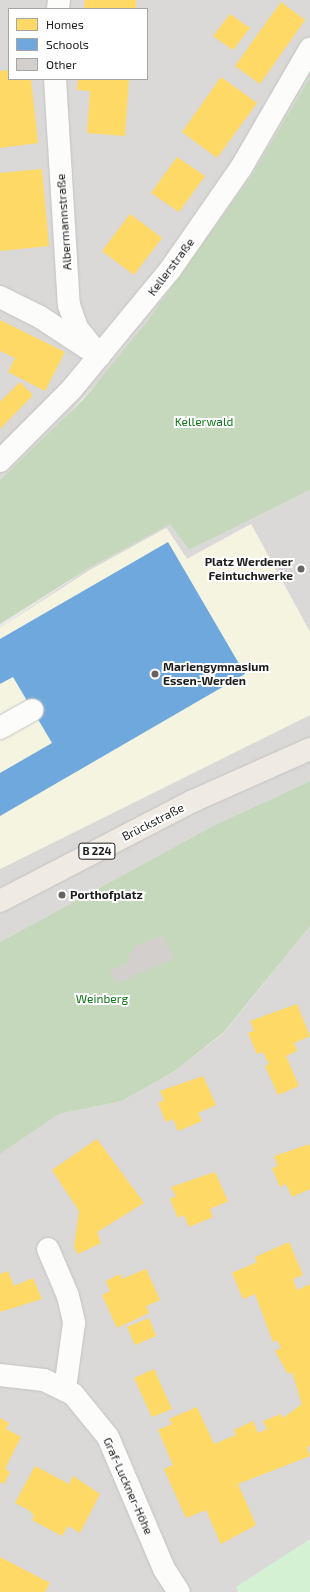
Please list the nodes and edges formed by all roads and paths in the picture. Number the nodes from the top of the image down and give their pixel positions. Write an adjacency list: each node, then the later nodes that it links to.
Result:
1 (310, 49): 4 (street, Kellerstraße)
2 (55, 80): 4 (street, Albermannstraße)
3 (0, 297): 4 (street)
4 (100, 356): 5 (street, Kellerstraße)
5 (0, 460)
6 (32, 710): 7 (street)
7 (0, 728)
8 (310, 750): 9 (main road, Brückstraße / B 224)
9 (0, 901)
10 (48, 1249): 12 (street)
11 (0, 1375): 12 (street, Graf-Luckner-Höhe)
12 (65, 1389): 13 (street, Graf-Luckner-Höhe)
13 (179, 1592)

